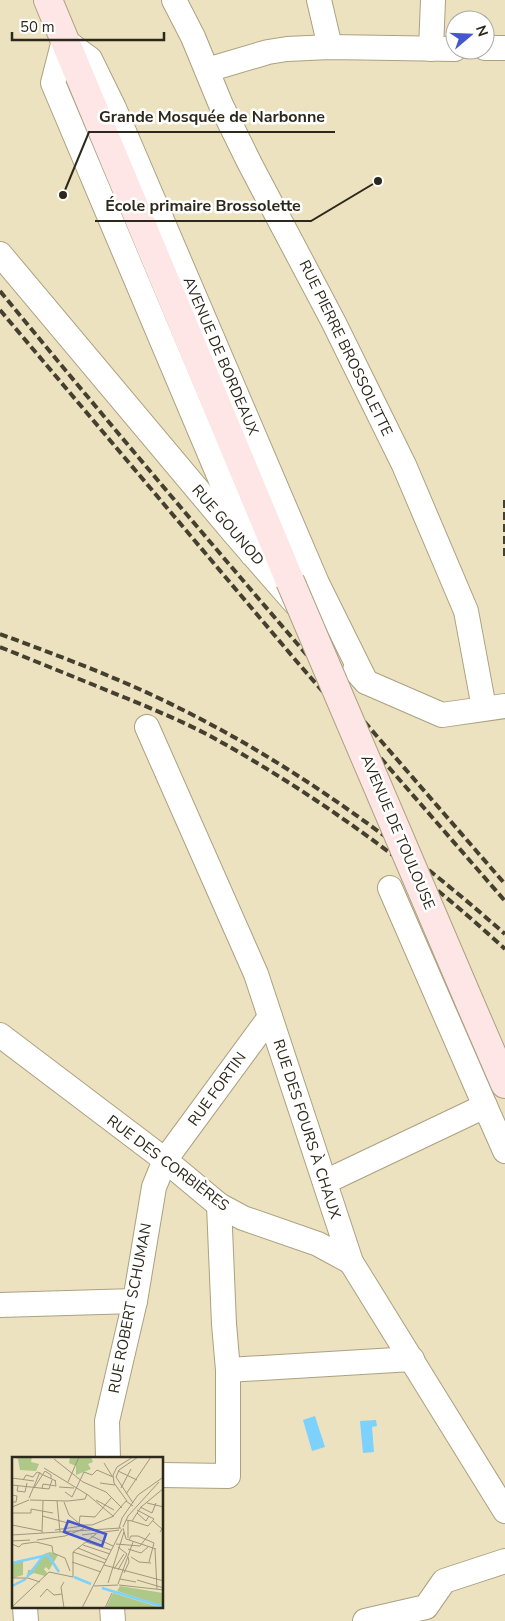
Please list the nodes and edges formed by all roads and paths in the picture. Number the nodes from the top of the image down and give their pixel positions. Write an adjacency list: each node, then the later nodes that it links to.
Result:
1 (48, 0): 5 (main road, AVENUE DE BORDEAUX)
2 (174, 0): 9 (street, RUE PIERRE BROSSOLETTE)
3 (319, 0): 6 (street)
4 (433, 0): 8 (street)
5 (64, 40): 11 (street); 12 (main road, AVENUE DE BORDEAUX); 13 (street, AVENUE DE BORDEAUX)
6 (330, 46): 8 (street); 9 (street)
7 (445, 48): 8 (street)
8 (431, 49)
9 (207, 70): 14 (street, RUE PIERRE BROSSOLETTE)
10 (0, 254): 11 (street, RUE GOUNOD)
11 (252, 554): 13 (street, RUE GOUNOD)
12 (290, 580): 19 (main road, AVENUE DE TOULOUSE, bridge)
13 (366, 682): 14 (street, RUE GOUNOD)
14 (495, 707)
15 (147, 727): 17 (street, RUE DES FOURS À CHAUX)
16 (390, 888): 20 (street, AVENUE DE TOULOUSE)
17 (270, 1017): 22 (street, RUE FORTIN); 23 (street, RUE DES FOURS À CHAUX)
18 (0, 1035): 22 (street, RUE DES CORBIÈRES)
19 (505, 1084)
20 (485, 1106): 21 (street, AVENUE DE TOULOUSE); 23 (street)
21 (505, 1151)
22 (164, 1160): 24 (street, RUE DES CORBIÈRES); 26 (street, RUE ROBERT SCHUMAN)
23 (325, 1182): 25 (street, RUE DES FOURS À CHAUX)
24 (219, 1205): 25 (street, RUE DES CORBIÈRES); 29 (street)
25 (351, 1262): 28 (street, RUE DES FOURS À CHAUX)
26 (135, 1301): 27 (street); 30 (street, RUE ROBERT SCHUMAN)
27 (0, 1305)
28 (412, 1359): 29 (street); 32 (street, RUE DES FOURS À CHAUX)
29 (228, 1370): 31 (street)
30 (108, 1457)
31 (164, 1475)
32 (505, 1511)
33 (505, 1561): 38 (street)
34 (25, 1608): 36 (street)
35 (112, 1608): 37 (street)
36 (26, 1621)
37 (113, 1621)
38 (365, 1621)

